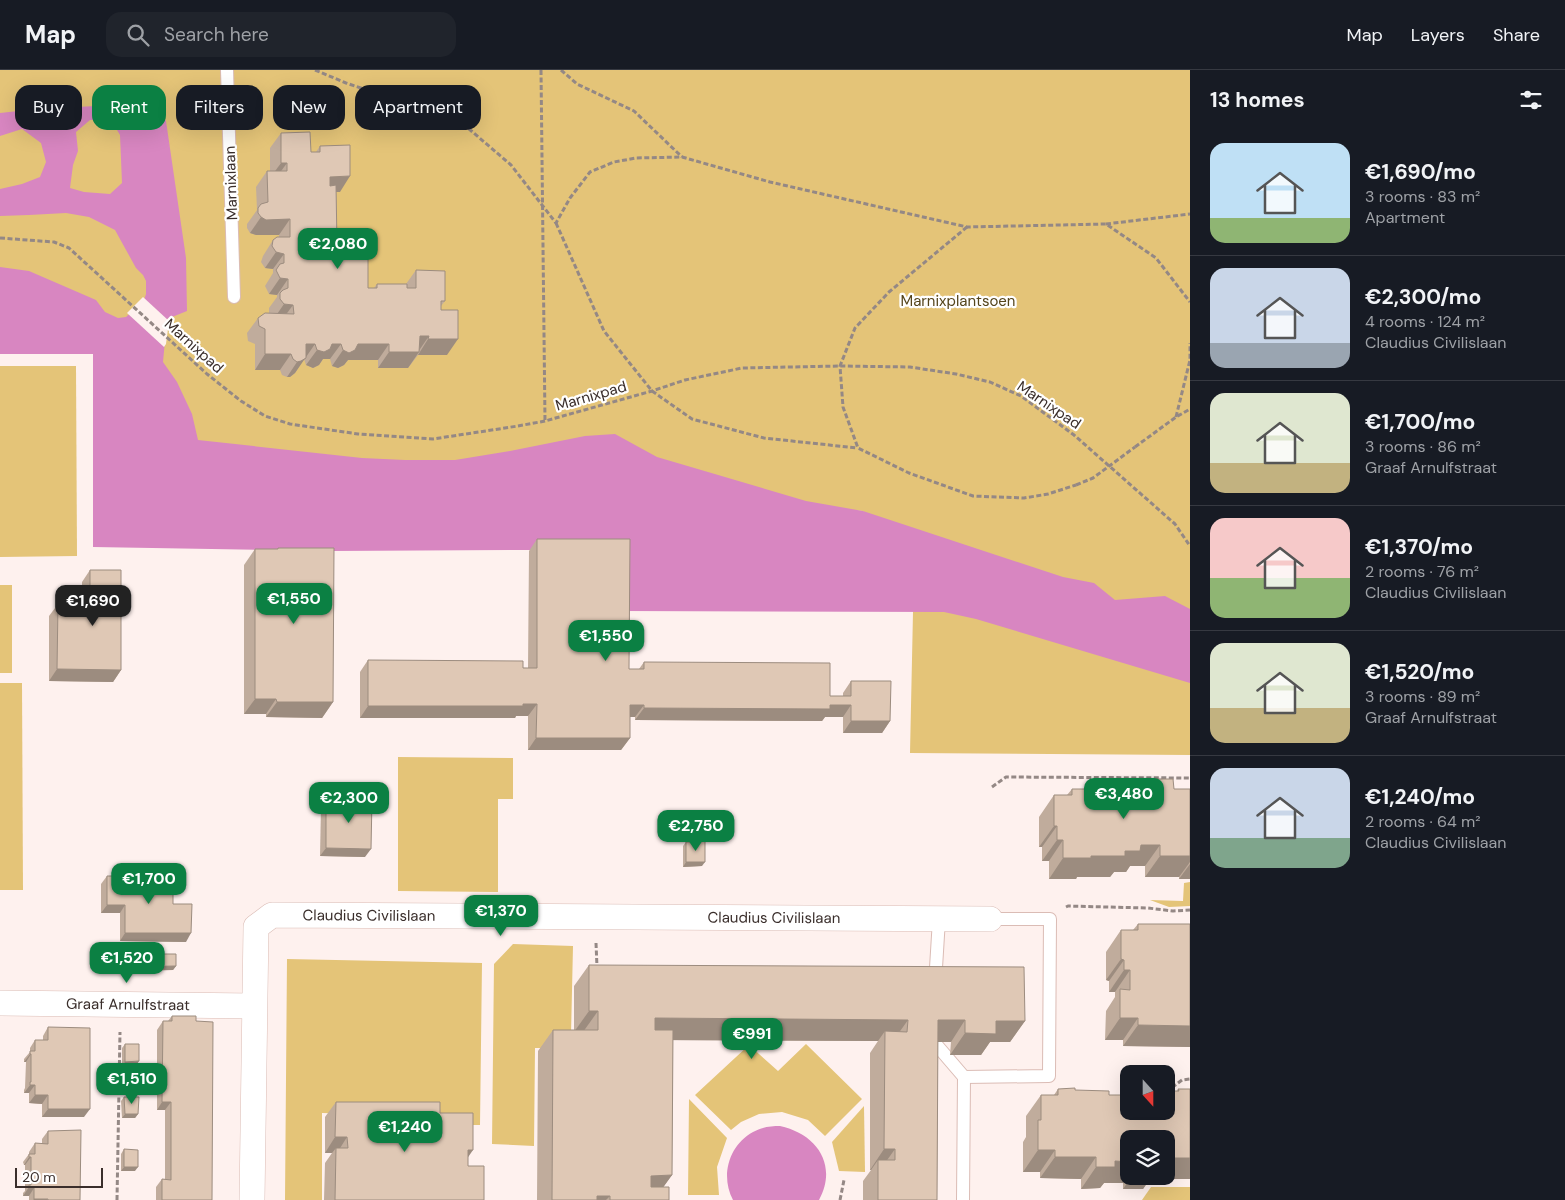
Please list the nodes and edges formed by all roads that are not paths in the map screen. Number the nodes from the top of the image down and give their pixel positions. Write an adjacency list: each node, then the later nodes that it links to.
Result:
1 (227, 70): 2 (lane, Marnixlaan)
2 (234, 296)
3 (939, 919): 4 (street, Claudius Civilislaan); 5 (lane); 7 (street, Claudius Civilislaan)
4 (990, 919): 9 (lane, Claudius Civilislaan)
5 (935, 988)
6 (0, 1002): 7 (street, Graaf Arnulfstraat)
7 (254, 1006): 10 (street, Claudius Civilislaan)
8 (934, 1042): 9 (lane)
9 (964, 1077): 11 (lane)
10 (252, 1200)
11 (963, 1200)

